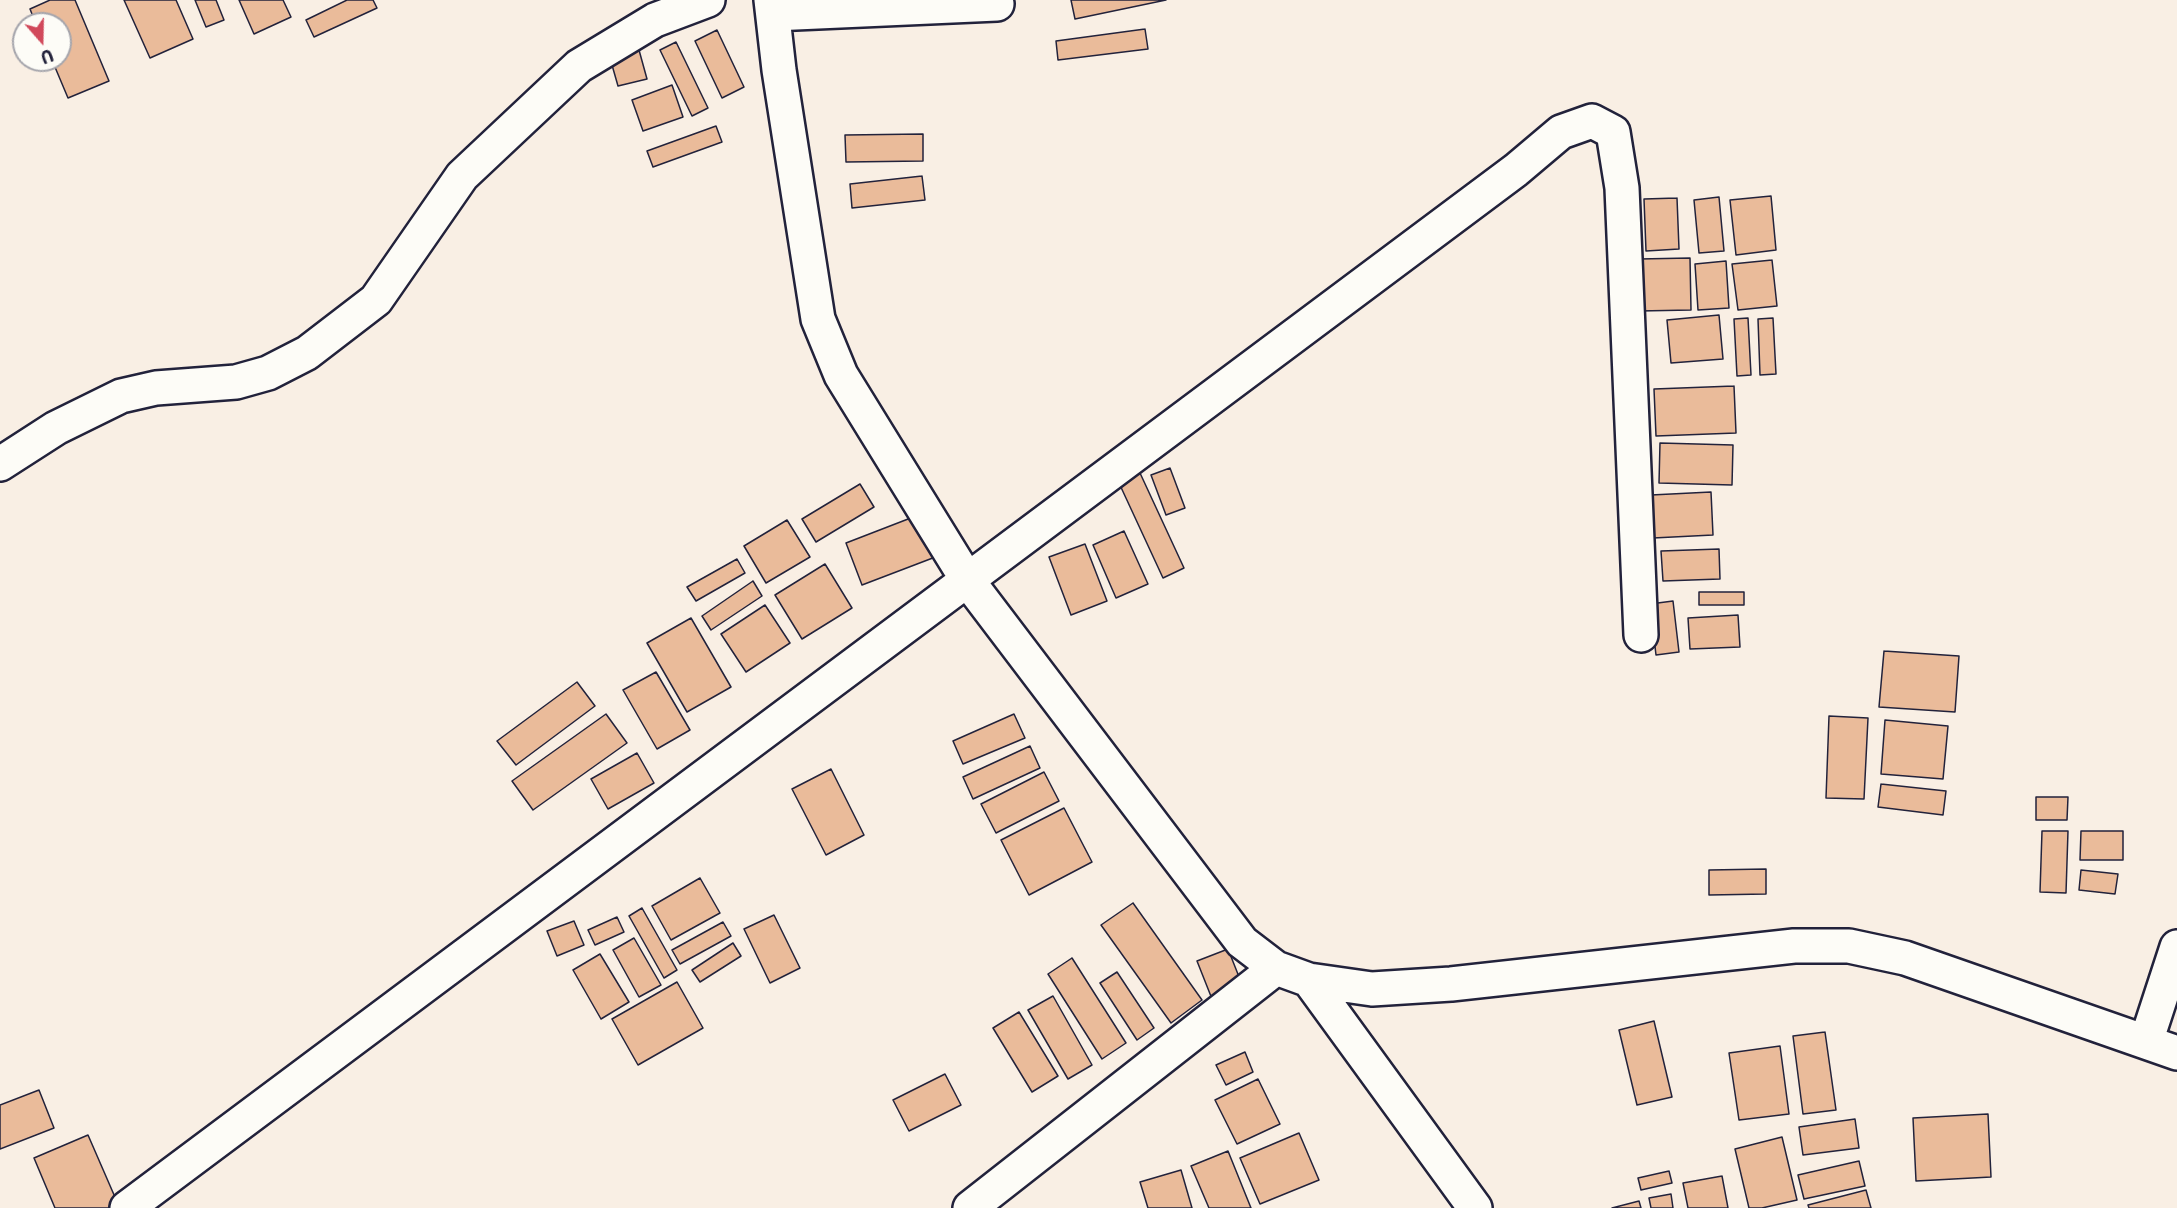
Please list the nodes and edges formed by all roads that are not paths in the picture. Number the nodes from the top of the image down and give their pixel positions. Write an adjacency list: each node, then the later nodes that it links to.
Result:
1 (708, 0): 4 (street)
2 (997, 4): 3 (street)
3 (772, 7): 5 (street)
4 (0, 464)
5 (968, 581): 6 (street); 8 (street); 12 (street)
6 (1641, 635)
7 (2177, 947): 10 (street)
8 (1276, 968): 9 (street); 13 (street)
9 (1309, 980): 10 (street); 14 (street)
10 (2146, 1042): 11 (street)
11 (2177, 1053)
12 (127, 1208)
13 (970, 1208)
14 (1475, 1208)

